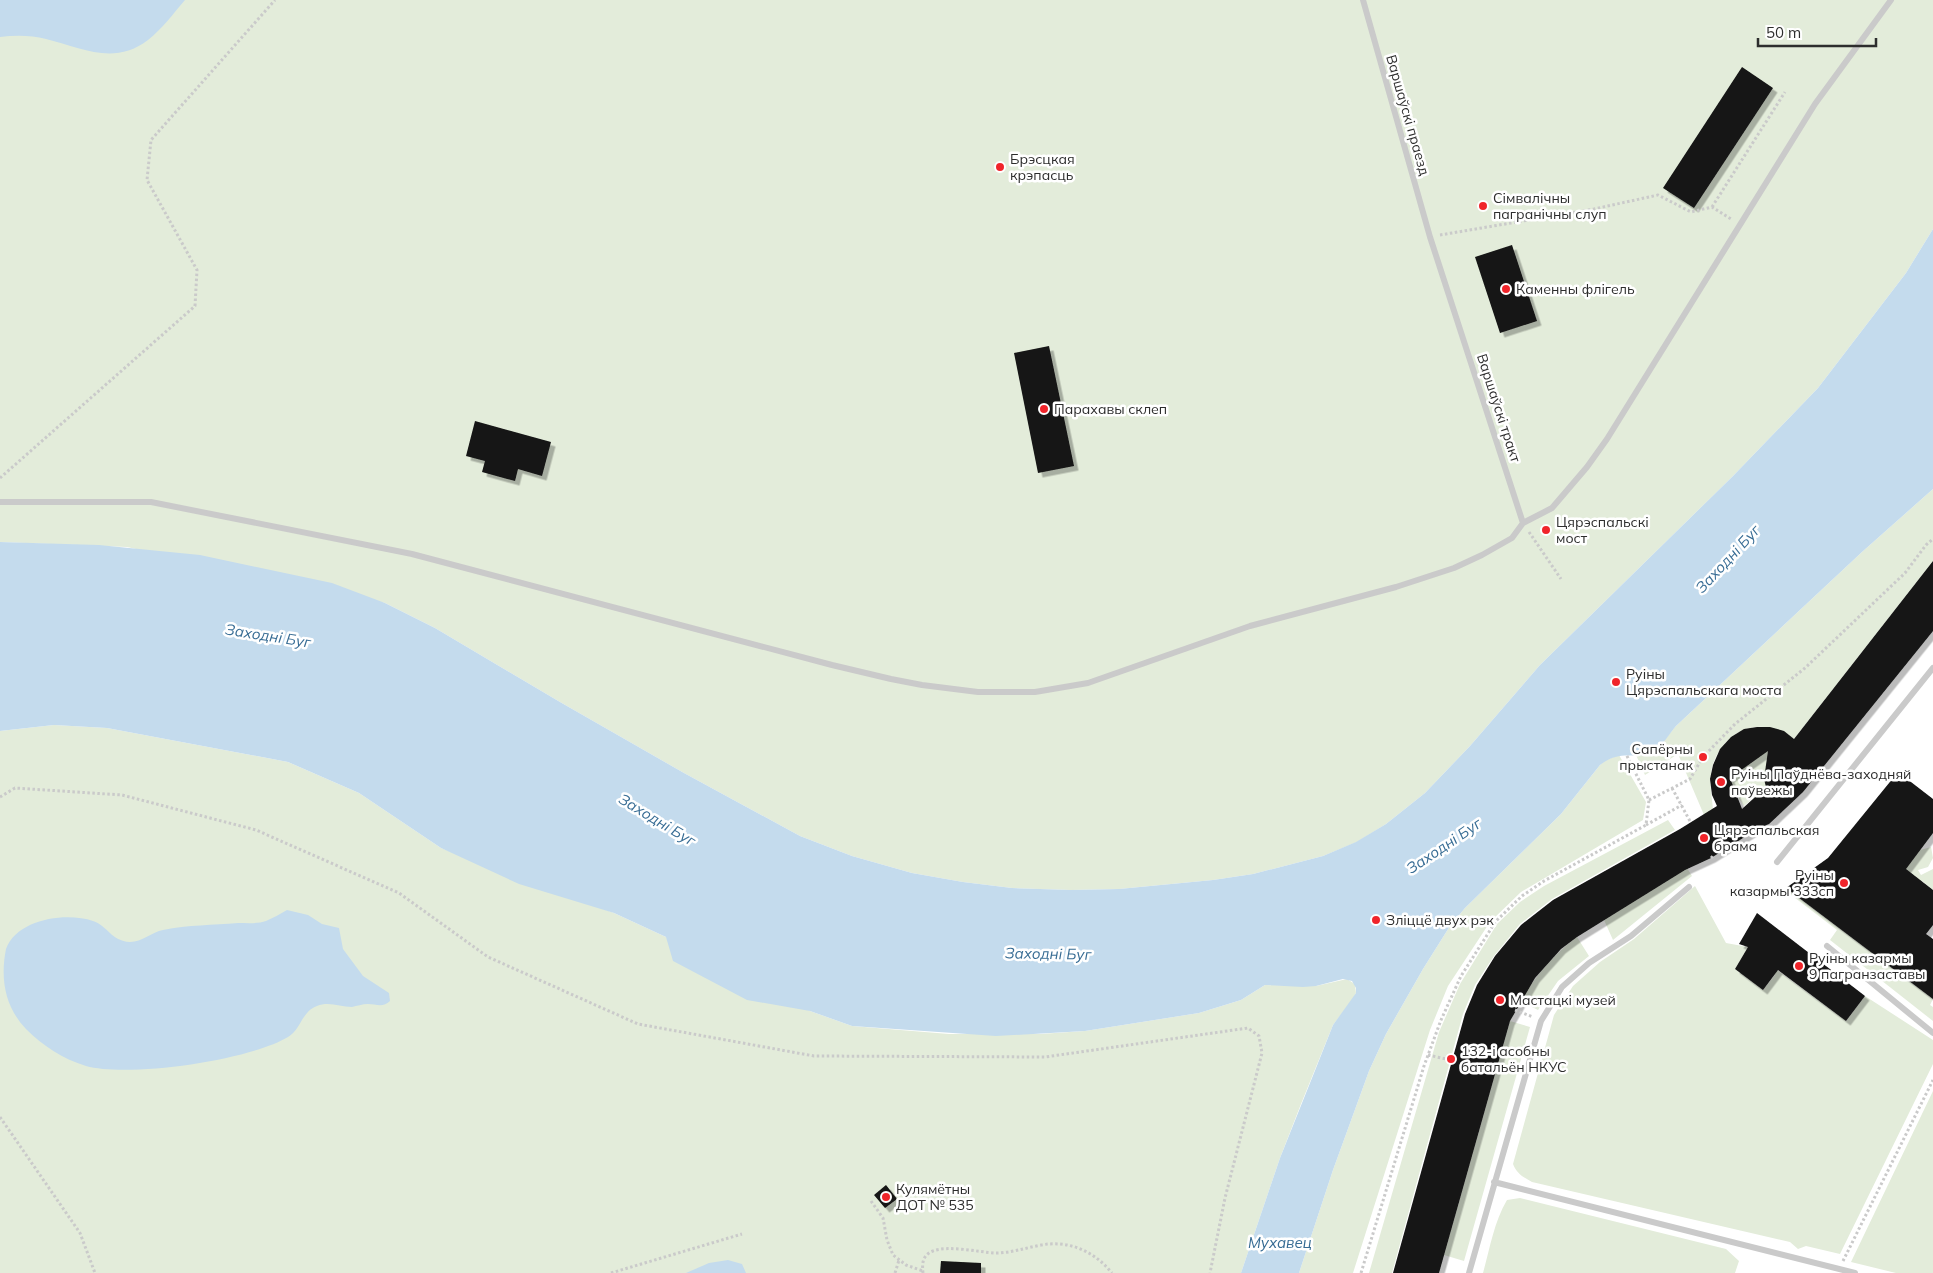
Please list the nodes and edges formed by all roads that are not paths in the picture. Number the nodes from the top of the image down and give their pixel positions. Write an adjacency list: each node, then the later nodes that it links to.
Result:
1 (1363, 0): 3 (lane, Варшаўскі праезд)
2 (1891, 0): 5 (lane)
3 (1430, 237): 5 (lane, Варшаўскі тракт)
4 (0, 502): 5 (lane)
5 (1524, 523)
6 (1933, 668): 7 (lane)
7 (1777, 862)
8 (1689, 887): 11 (lane)
9 (1827, 946): 10 (lane)
10 (1933, 1033)
11 (1494, 1182): 12 (lane); 13 (lane)
12 (1469, 1273)
13 (1855, 1273)

